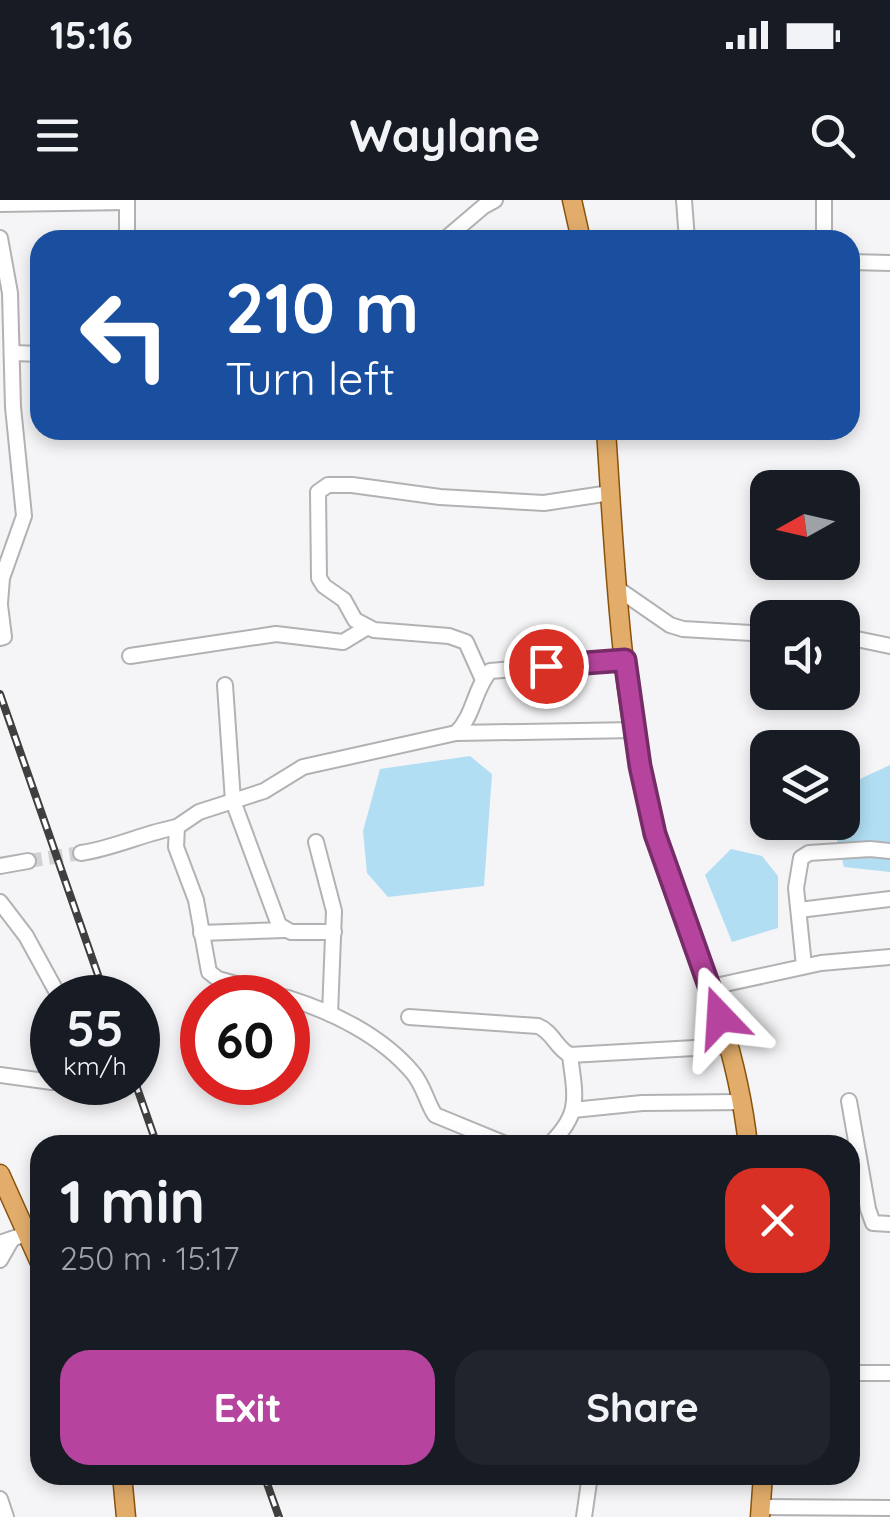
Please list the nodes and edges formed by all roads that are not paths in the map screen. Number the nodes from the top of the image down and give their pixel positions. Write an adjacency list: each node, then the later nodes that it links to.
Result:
1 (495, 200): 8 (street)
2 (572, 200): 9 (main road)
3 (684, 200): 10 (street)
4 (824, 200): 11 (street)
5 (126, 201): 6 (street); 7 (street)
6 (0, 204)
7 (127, 230)
8 (456, 230)
9 (579, 230)
10 (686, 230)
11 (824, 230)
12 (0, 238): 15 (street)
13 (860, 262): 14 (street)
14 (890, 262)
15 (14, 353): 16 (street); 20 (street)
16 (30, 354)
17 (607, 440): 18 (main road)
18 (610, 493): 19 (main road); 21 (street)
19 (618, 589): 22 (street); 27 (main road)
20 (0, 604): 23 (street)
21 (366, 628): 26 (street); 28 (street)
22 (750, 633)
23 (0, 638)
24 (860, 640): 25 (street)
25 (890, 646)
26 (130, 656)
27 (625, 660): 28 (street); 30 (main road)
28 (482, 680): 31 (street)
29 (224, 685): 32 (street)
30 (634, 730): 31 (street); 49 (main road)
31 (456, 733): 32 (street)
32 (233, 801): 33 (street); 42 (street)
33 (178, 828): 36 (street); 43 (street)
34 (316, 842): 44 (street)
35 (890, 851): 41 (street)
36 (81, 854)
37 (28, 861): 38 (street)
38 (0, 866)
39 (890, 900): 41 (street)
40 (0, 902): 47 (street)
41 (798, 910): 46 (street)
42 (285, 930): 43 (street); 44 (street)
43 (201, 932): 48 (street)
44 (334, 932): 51 (street)
45 (890, 956): 46 (street)
46 (804, 966): 49 (street)
47 (47, 975)
48 (214, 975)
49 (711, 988): 53 (main road)
50 (310, 1007): 51 (street)
51 (330, 1014): 60 (street)
52 (409, 1018): 54 (street)
53 (730, 1046): 54 (street); 58 (main road)
54 (570, 1055): 59 (street)
55 (0, 1075): 56 (street)
56 (30, 1079)
57 (849, 1101): 63 (street)
58 (743, 1102): 59 (street); 62 (main road)
59 (574, 1110): 61 (street)
60 (490, 1135)
61 (560, 1135)
62 (747, 1135)
63 (852, 1135)
64 (0, 1174): 67 (main road)
65 (860, 1184): 66 (street)
66 (890, 1224)
67 (14, 1238): 68 (street)
68 (0, 1260)
69 (860, 1373): 70 (street)
70 (890, 1373)
71 (123, 1485): 78 (main road)
72 (589, 1485): 79 (street)
73 (762, 1485): 76 (main road)
74 (0, 1499): 77 (street)
75 (890, 1508): 76 (street)
76 (760, 1512)
77 (6, 1517)
78 (126, 1517)
79 (584, 1517)

